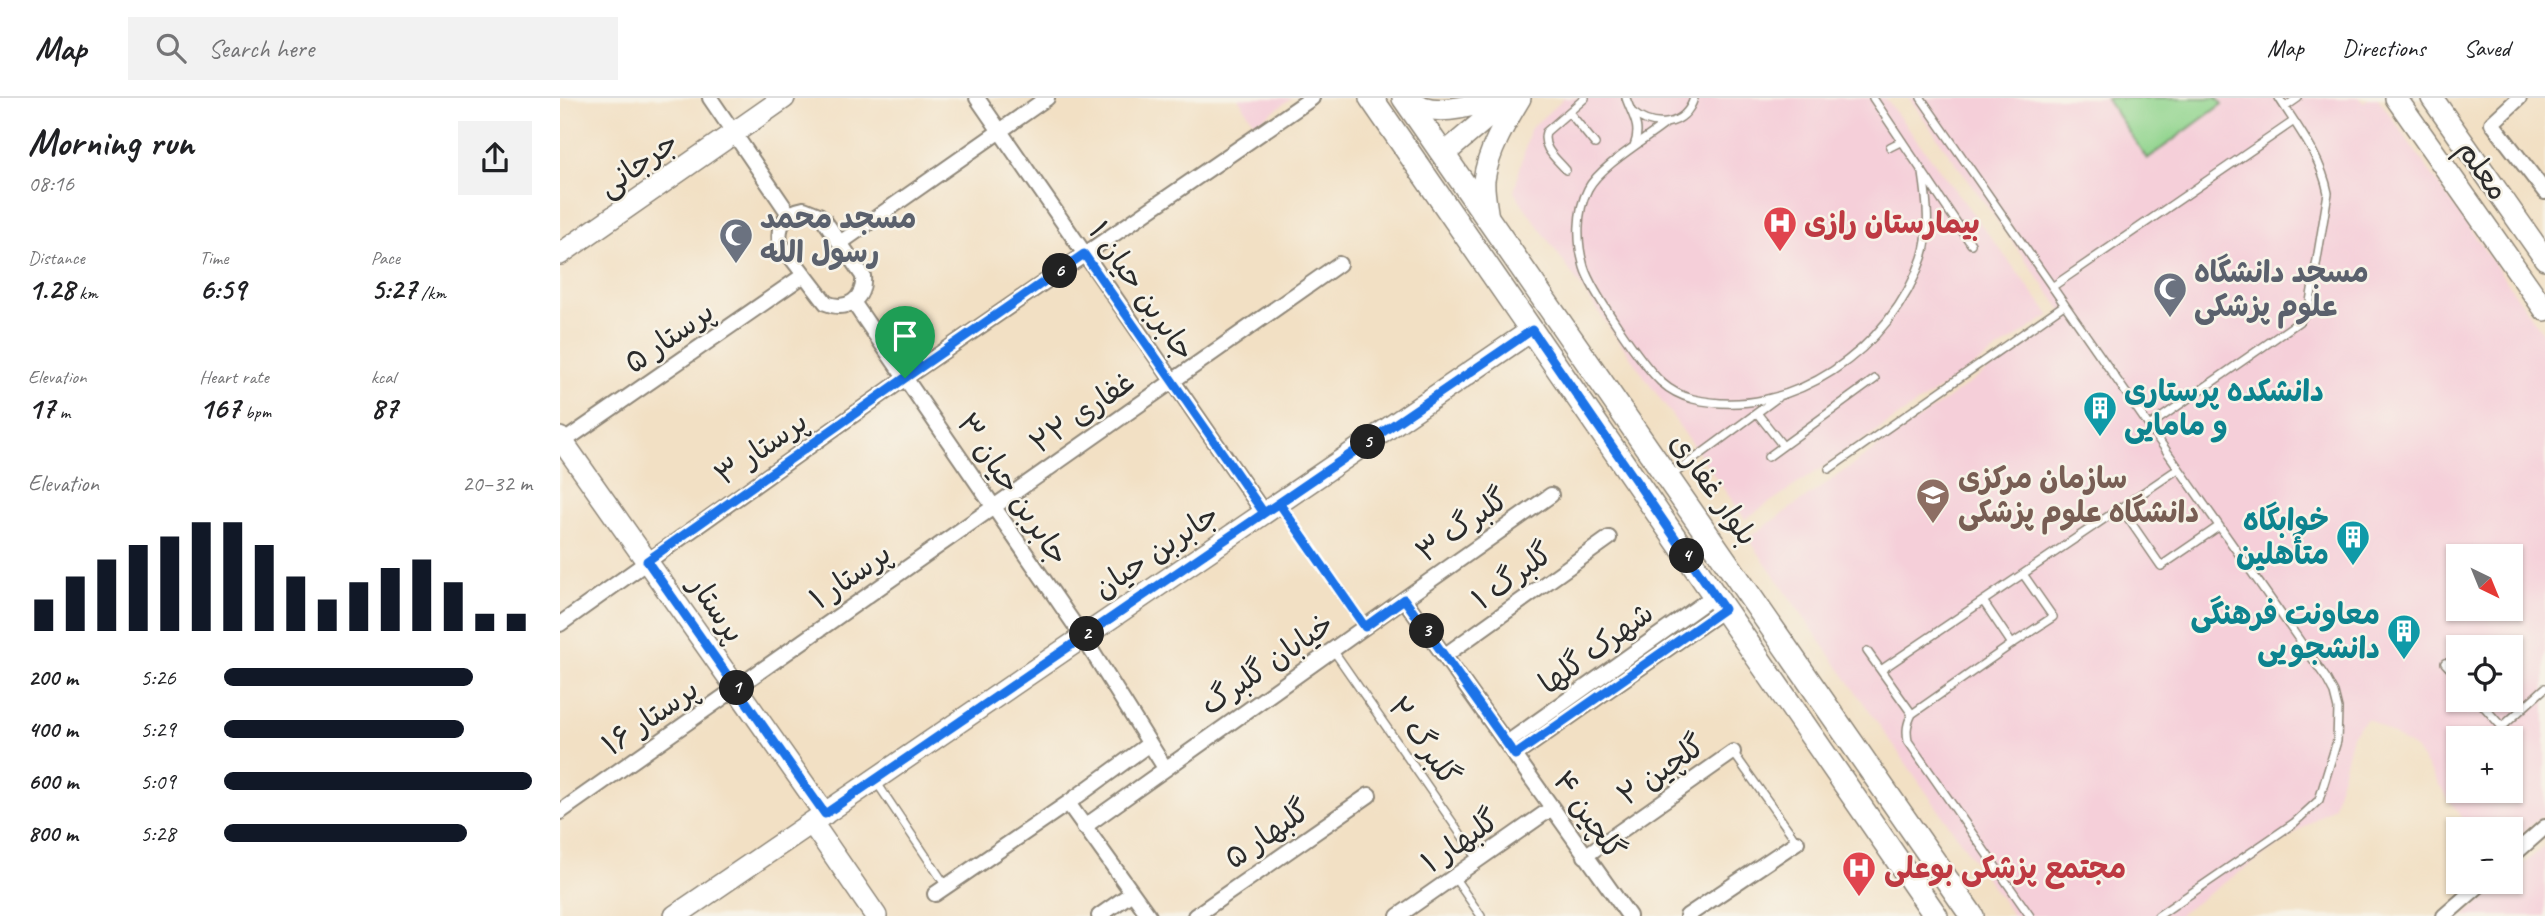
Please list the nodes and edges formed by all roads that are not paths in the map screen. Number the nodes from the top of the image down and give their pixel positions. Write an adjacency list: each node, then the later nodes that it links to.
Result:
1 (710, 98): 27 (street)
2 (784, 98): 27 (street, جرجانی)
3 (976, 98): 26 (street, جابربن حیان ۱)
4 (1047, 98): 26 (street)
5 (1312, 98): 41 (street, پرستار ۳)
6 (1371, 98): 49 (main road, بلوار غفاری)
7 (1405, 98): 8 (street); 32 (main road, بلوار غفاری)
8 (1495, 98)
9 (1510, 98): 32 (street)
10 (1520, 98): 37 (street)
11 (1585, 98): 22 (lane)
12 (1626, 98): 23 (lane)
13 (1694, 98): 25 (lane)
14 (1873, 98): 28 (lane)
15 (1921, 98): 45 (lane)
16 (2278, 98): 21 (lane)
17 (2298, 98): 21 (lane)
18 (2396, 98): 48 (street, معلم)
19 (2432, 98): 42 (street, معلم)
20 (2519, 98): 35 (street)
21 (2285, 107): 24 (lane)
22 (1569, 112): 29 (lane); 33 (lane)
23 (1632, 112): 25 (lane); 30 (lane)
24 (2294, 121): 45 (lane); 55 (lane)
25 (1665, 124): 30 (lane)
26 (1000, 132): 38 (street); 41 (street, جابربن حیان ۱)
27 (734, 133): 36 (street); 40 (street, جرجانی)
28 (1902, 141): 31 (lane); 34 (lane)
29 (1595, 144)
30 (1634, 147): 53 (lane)
31 (1890, 148)
32 (1443, 155): 37 (main road, بلوار غفاری)
33 (1566, 170)
34 (1923, 173): 39 (lane); 53 (lane)
35 (2545, 192)
36 (789, 214): 38 (street); 44 (street)
37 (1488, 220): 61 (main road, بلوار غفاری)
38 (840, 243): 46 (street)
39 (1972, 244)
40 (560, 254)
41 (1084, 254): 50 (street, پرستار ۳); 52 (street, جابربن حیان ۱)
42 (2545, 259)
43 (1339, 264): 52 (street, غفاری ۲۲)
44 (804, 275): 46 (street); 56 (street, پرستار ۵)
45 (2052, 287): 47 (lane)
46 (853, 302): 50 (street, جابربن حیان ۳)
47 (2064, 305): 55 (lane); 59 (lane)
48 (2545, 310)
49 (1532, 330): 64 (street, جابربن حیان); 72 (main road, بلوار غفاری)
50 (905, 378): 63 (street, جابربن حیان ۳); 68 (street, پرستار ۳)
51 (1875, 379): 57 (lane)
52 (1172, 381): 63 (street, غفاری ۲۲); 64 (street, جابربن حیان ۱)
53 (1780, 395): 54 (lane)
54 (1758, 413): 57 (lane); 61 (lane)
55 (2149, 426): 60 (lane)
56 (561, 441): 68 (street, پرستار)
57 (1783, 446): 58 (lane)
58 (1768, 457)
59 (1829, 469)
60 (2178, 469): 65 (lane); 66 (lane)
61 (1668, 478): 117 (main road, بلوار غفاری)
62 (1550, 495): 70 (street, گلبرگ ۳)
63 (994, 507): 75 (street, جابربن حیان ۳); 81 (street, پرستار ۱)
64 (1272, 508): 74 (lane); 75 (street, جابربن حیان)
65 (2121, 508): 66 (lane); 69 (lane)
66 (2218, 527): 119 (lane)
67 (1609, 538): 79 (street, گلبرگ ۱)
68 (647, 561): 73 (street, پرستار ۳); 81 (street, پرستار)
69 (2023, 574): 71 (lane); 76 (lane)
70 (1404, 599): 74 (street, خیابان گلبرگ); 79 (street)
71 (1983, 601): 76 (lane); 80 (lane)
72 (1719, 602): 88 (street, شهرک گلها); 108 (main road, بلوار غفاری)
73 (560, 624)
74 (1365, 627): 77 (street, خیابان گلبرگ)
75 (1083, 637): 87 (street, جابربن حیان ۳); 91 (street, جابربن حیان)
76 (2012, 644): 86 (lane)
77 (1332, 649): 90 (street, خیابان گلبرگ); 102 (lane, گلبرگ ۲)
78 (1867, 650): 80 (lane)
79 (1444, 656): 88 (street)
80 (1881, 670): 86 (lane)
81 (737, 688): 95 (street, پرستار ۱۶); 96 (street, پرستار)
82 (2545, 688): 83 (lane)
83 (2523, 708)
84 (2489, 712): 85 (lane)
85 (2519, 712)
86 (1912, 714): 118 (lane)
87 (1149, 744): 90 (street, جابربن حیان ۳); 93 (street)
88 (1511, 749): 94 (street, گلچین ۴)
89 (1733, 752): 99 (lane); 101 (street, گلچین ۲)
90 (1165, 768): 97 (street, خیابان گلبرگ)
91 (875, 780): 96 (street, جابربن حیان); 104 (lane)
92 (1368, 795): 113 (street, گلبهار ۵)
93 (1068, 803): 97 (street); 104 (street)
94 (1552, 808): 101 (street, گلچین ۴); 102 (street, گلبهار ۱)
95 (560, 813)
96 (818, 818): 109 (street, جابربن حیان); 110 (street, پرستار)
97 (1084, 827): 105 (street)
98 (2545, 827): 100 (street)
99 (1797, 842): 107 (street)
100 (2523, 846)
101 (1585, 856): 116 (street, گلچین ۴)
102 (1478, 859): 103 (street, گلبهار ۱)
103 (1454, 877): 114 (street, گلبهار ۱); 115 (lane)
104 (940, 890)
105 (1132, 892): 111 (street); 112 (street)
106 (2469, 894): 120 (street)
107 (1690, 914)
108 (1935, 915)
109 (676, 916)
110 (876, 916)
111 (1099, 916)
112 (1149, 916)
113 (1195, 916)
114 (1398, 916)
115 (1481, 916)
116 (1629, 916)
117 (1972, 916)
118 (2030, 916)
119 (2158, 916)
120 (2444, 916)

